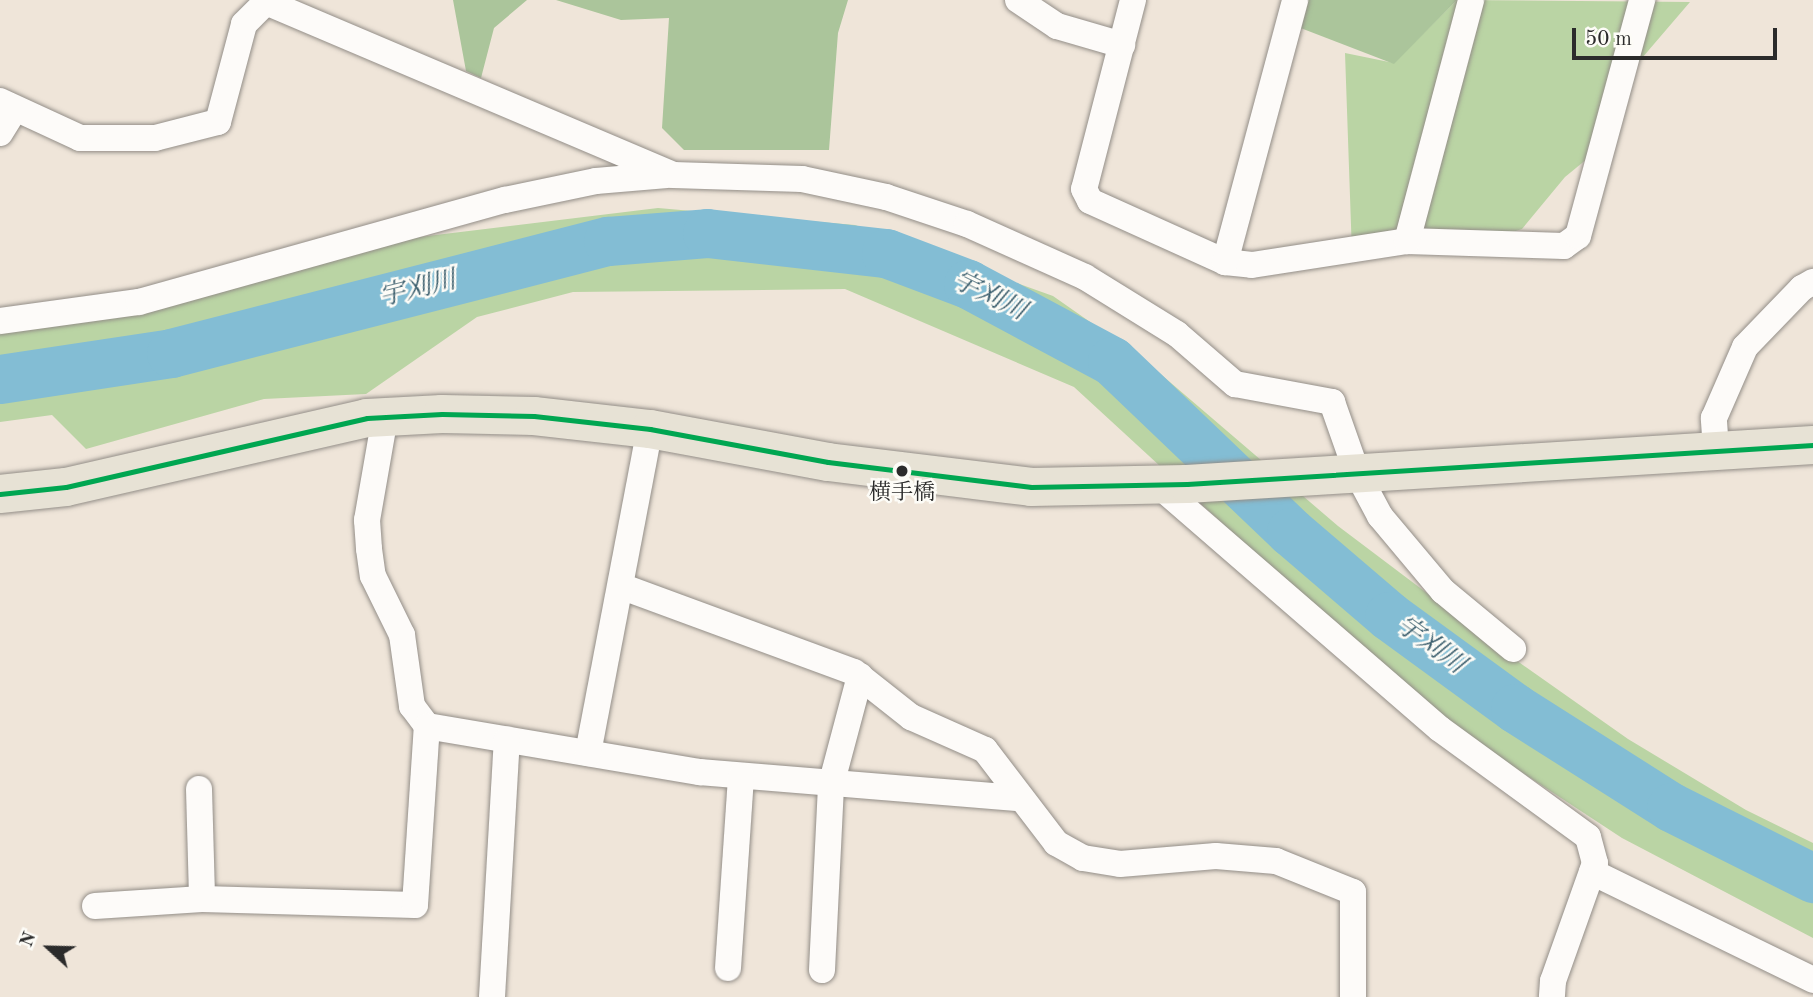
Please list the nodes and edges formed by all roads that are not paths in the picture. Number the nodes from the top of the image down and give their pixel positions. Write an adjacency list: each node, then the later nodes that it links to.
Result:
1 (1018, 0): 6 (street)
2 (1133, 0): 6 (street)
3 (1295, 0): 11 (street)
4 (1471, 0): 10 (street)
5 (1642, 0): 10 (street)
6 (1122, 45): 11 (street)
7 (7, 106): 8 (street); 9 (street)
8 (0, 134)
9 (673, 175): 13 (street); 18 (street)
10 (1407, 241): 11 (street)
11 (1225, 262)
12 (1813, 282): 17 (street)
13 (0, 321)
14 (385, 417): 15 (main road); 20 (main road); 24 (street)
15 (650, 429): 19 (main road); 21 (street)
16 (1813, 445): 17 (main road)
17 (1716, 450): 18 (main road)
18 (1357, 472): 19 (main road); 22 (street)
19 (1172, 484): 31 (street)
20 (0, 494)
21 (623, 587): 23 (street); 26 (street)
22 (1513, 649)
23 (860, 676): 28 (street); 30 (street)
24 (427, 726): 25 (street); 32 (street)
25 (507, 739): 26 (street); 37 (street)
26 (588, 753): 27 (street)
27 (741, 776): 28 (street); 34 (street)
28 (831, 785): 30 (street); 35 (street)
29 (199, 789): 32 (street)
30 (1018, 798): 38 (street)
31 (1592, 872): 36 (street); 39 (street)
32 (202, 899): 33 (street)
33 (95, 906)
34 (727, 968)
35 (822, 970)
36 (1813, 980)
37 (492, 997)
38 (1353, 997)
39 (1552, 997)

